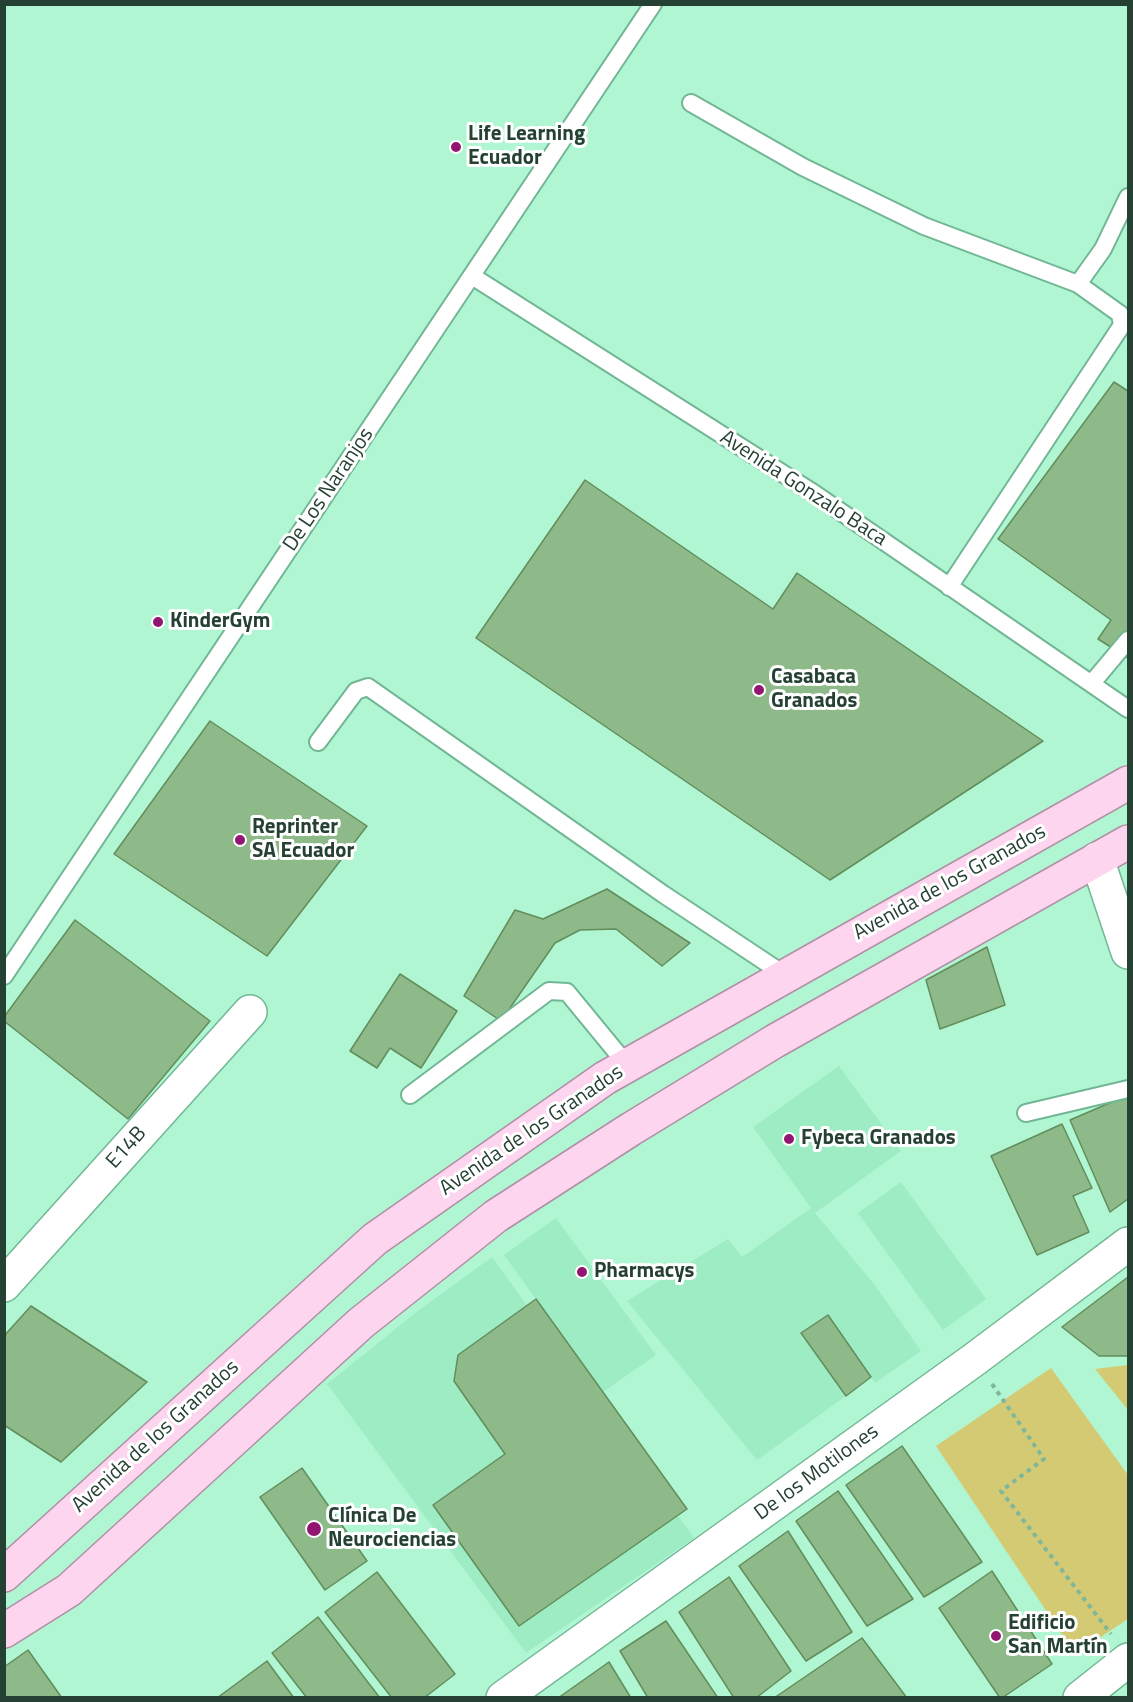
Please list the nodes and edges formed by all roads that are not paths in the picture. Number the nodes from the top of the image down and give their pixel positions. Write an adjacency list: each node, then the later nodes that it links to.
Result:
1 (652, 5): 4 (lane, De Los Naranjos)
2 (691, 103): 5 (lane)
3 (1128, 197): 5 (lane)
4 (472, 276): 6 (lane, Avenida Gonzalo Baca); 16 (lane, De Los Naranjos)
5 (1078, 284): 6 (lane)
6 (949, 587): 8 (lane, Avenida Gonzalo Baca)
7 (1128, 640): 8 (lane)
8 (1092, 682): 9 (lane, Avenida Gonzalo Baca)
9 (1128, 709)
10 (318, 742): 15 (lane)
11 (1128, 783): 15 (main road, Avenida de los Granados)
12 (1128, 842): 13 (main road)
13 (1097, 859): 14 (street); 25 (main road)
14 (1128, 952)
15 (785, 975): 18 (main road, Avenida de los Granados)
16 (4, 976)
17 (250, 1012): 23 (street, E14B)
18 (627, 1065): 20 (lane); 24 (main road, Avenida de los Granados)
19 (1128, 1089): 21 (lane)
20 (410, 1095)
21 (1026, 1113)
22 (1128, 1244): 27 (street, De los Motilones)
23 (4, 1285)
24 (4, 1575)
25 (4, 1631)
26 (1128, 1660): 28 (street)
27 (503, 1698)
28 (1080, 1698)

